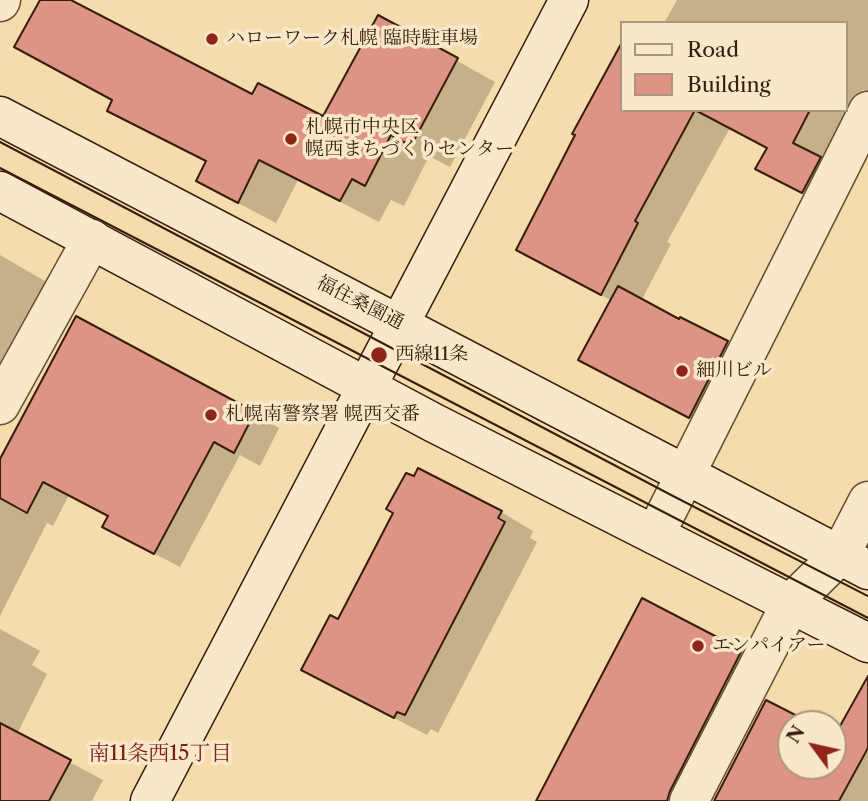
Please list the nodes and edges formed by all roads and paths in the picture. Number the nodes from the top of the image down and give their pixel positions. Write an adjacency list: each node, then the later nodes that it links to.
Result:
1 (569, 0): 6 (street)
2 (868, 111): 9 (street)
3 (0, 116): 6 (street, 福住桑園通)
4 (0, 191): 5 (street)
5 (92, 239): 7 (street); 8 (street)
6 (400, 324): 7 (street); 9 (street, 福住桑園通)
7 (366, 387): 11 (street); 15 (street)
8 (0, 405)
9 (685, 474): 11 (street); 12 (street, 福住桑園通)
10 (868, 501): 12 (street)
11 (654, 534): 13 (street)
12 (854, 562): 13 (street)
13 (792, 603): 14 (street); 16 (street)
14 (868, 643)
15 (150, 801)
16 (689, 801)

